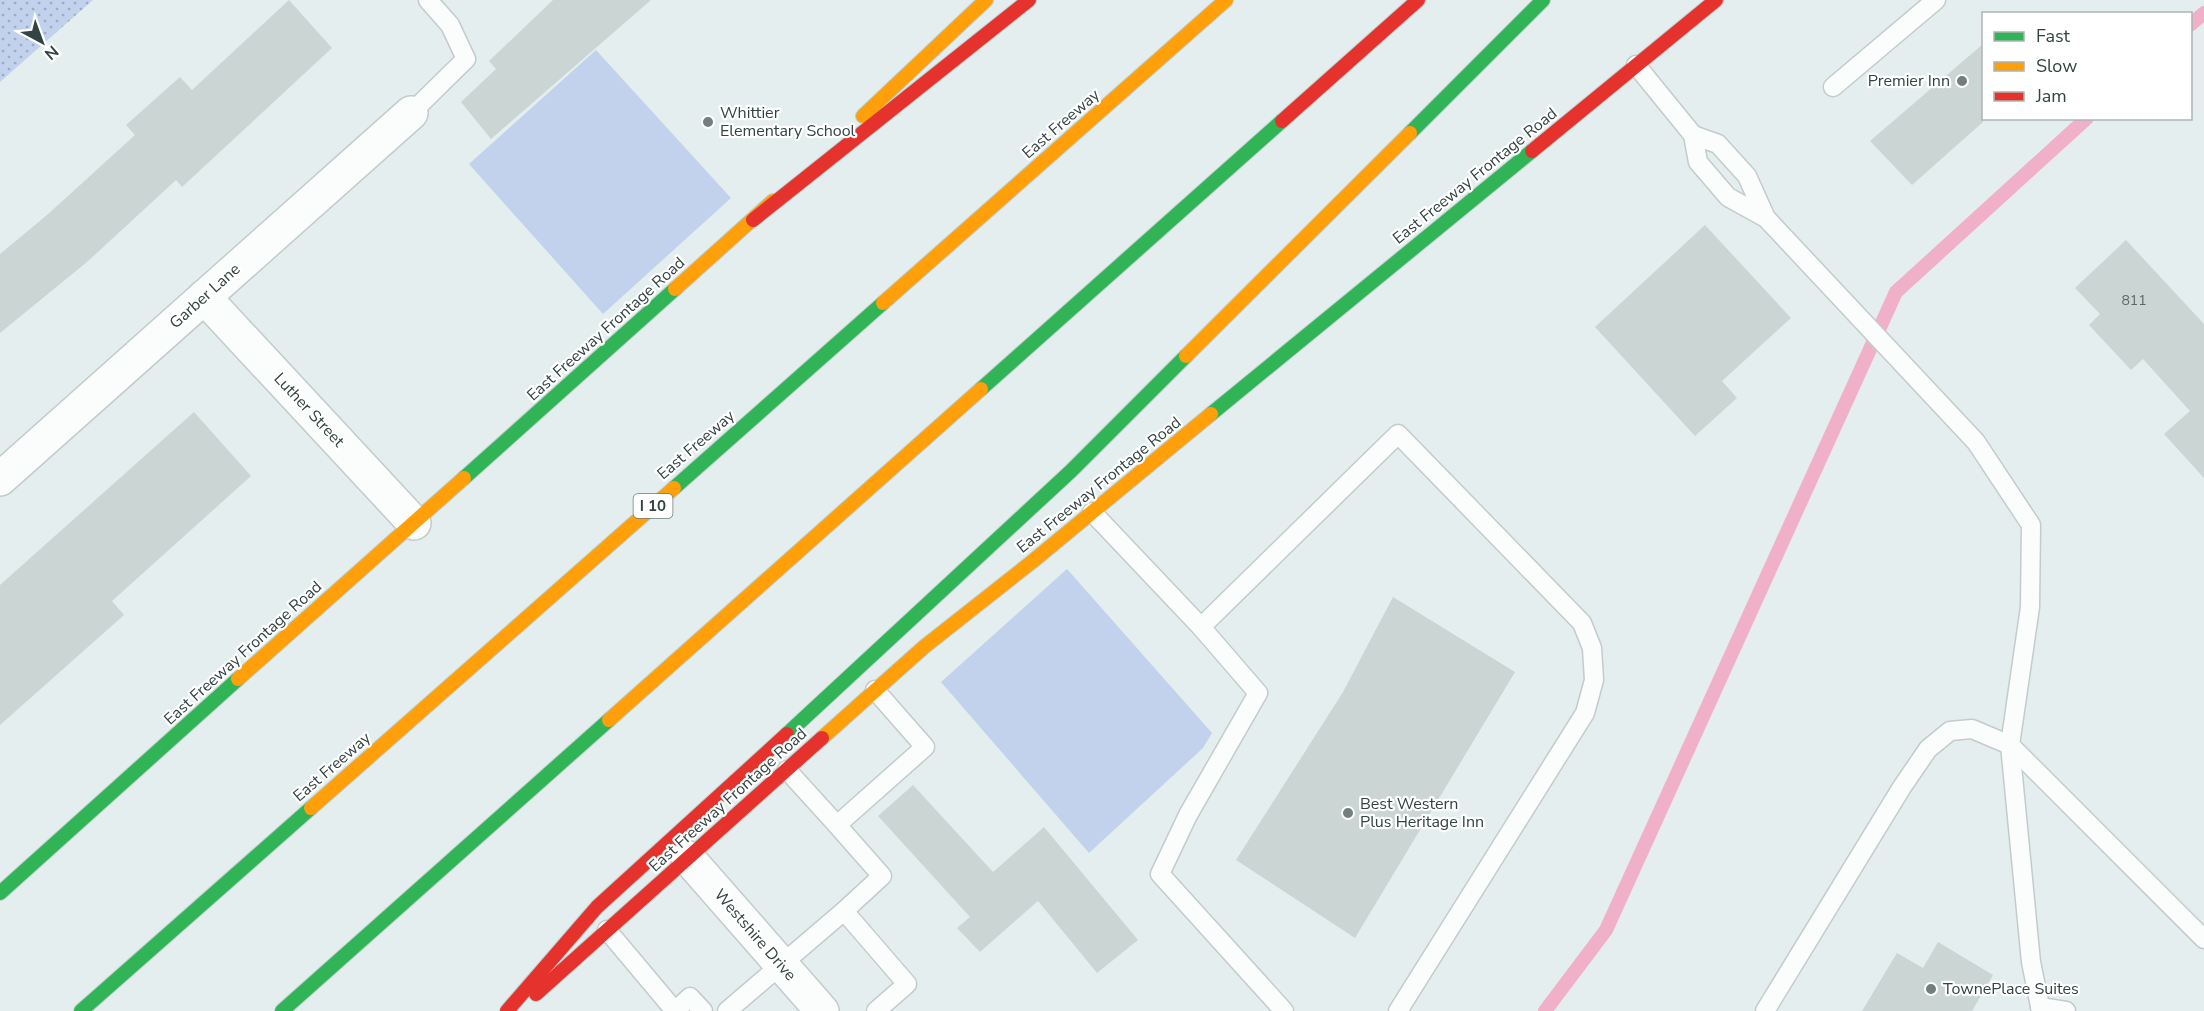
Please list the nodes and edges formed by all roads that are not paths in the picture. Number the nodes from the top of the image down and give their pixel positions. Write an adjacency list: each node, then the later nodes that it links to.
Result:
1 (428, 0): 11 (lane)
2 (986, 0): 14 (main road, East Freeway Frontage Road)
3 (1029, 0): 14 (main road)
4 (1226, 0): 31 (main road, East Freeway / I 10)
5 (1418, 0): 32 (main road)
6 (1543, 0): 33 (main road)
7 (1716, 0): 9 (main road, East Freeway Frontage Road)
8 (1936, 0): 10 (lane)
9 (1636, 65): 12 (lane); 17 (main road, East Freeway Frontage Road)
10 (1833, 87)
11 (411, 113): 15 (street, Garber Lane)
12 (1693, 135): 13 (lane); 13 (lane)
13 (1766, 218): 21 (lane)
14 (753, 220): 18 (main road, East Freeway Frontage Road)
15 (204, 297): 16 (street, Garber Lane); 18 (street, Luther Street)
16 (0, 478)
17 (1092, 512): 19 (lane); 20 (main road, East Freeway Frontage Road)
18 (414, 523): 25 (main road, East Freeway Frontage Road)
19 (1201, 627): 40 (lane); 41 (lane)
20 (875, 690): 22 (main road, East Freeway Frontage Road); 23 (lane)
21 (2010, 745): 28 (lane); 30 (lane); 42 (lane)
22 (787, 770): 23 (lane); 24 (main road, East Freeway Frontage Road)
23 (837, 825): 26 (lane)
24 (688, 858): 27 (main road, East Freeway Frontage Road); 29 (street, Westshire Drive)
25 (0, 892)
26 (844, 911): 29 (lane); 39 (lane)
27 (607, 930): 34 (main road, East Freeway Frontage Road); 35 (lane)
28 (2204, 939)
29 (781, 964): 37 (lane); 38 (street, Westshire Drive)
30 (2041, 1009): 43 (lane)
31 (81, 1011)
32 (282, 1011)
33 (507, 1011)
34 (517, 1011)
35 (675, 1011): 36 (lane)
36 (703, 1011)
37 (726, 1011)
38 (822, 1011)
39 (876, 1011)
40 (1284, 1011)
41 (1398, 1011)
42 (1765, 1011)
43 (2066, 1011)

